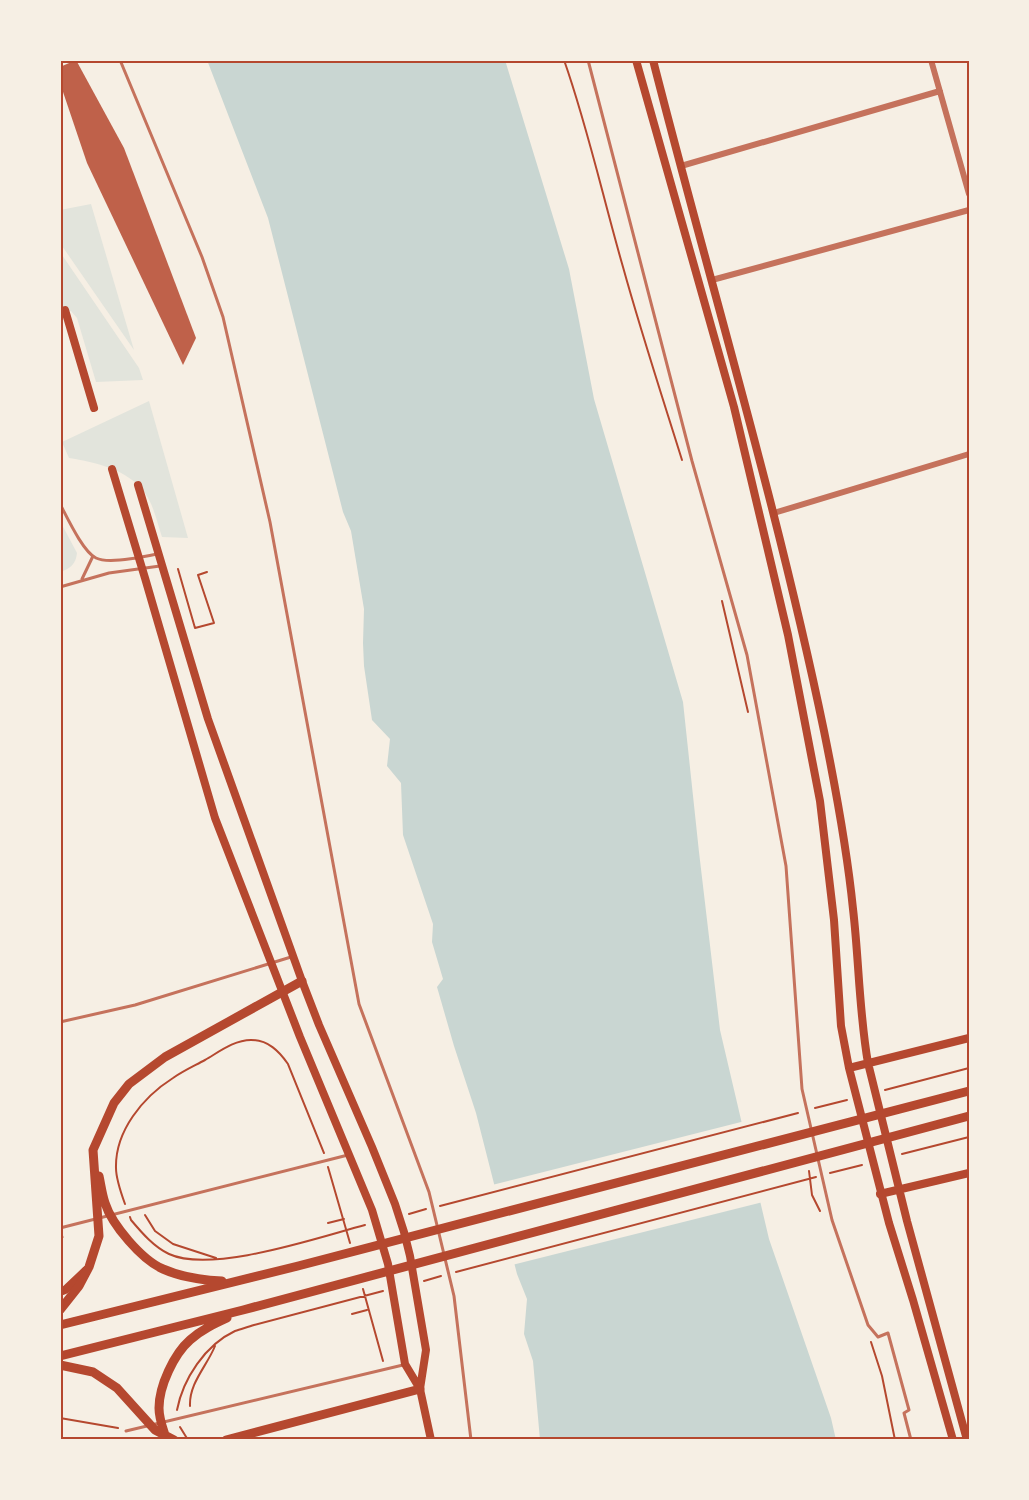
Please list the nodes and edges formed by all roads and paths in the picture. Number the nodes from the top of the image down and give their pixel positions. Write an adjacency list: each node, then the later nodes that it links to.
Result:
1 (120, 60): 94 (lane)
2 (564, 60): 15 (path)
3 (588, 60): 96 (lane)
4 (636, 60): 38 (main road)
5 (653, 60): 8 (main road)
6 (931, 60): 7 (street)
7 (940, 92): 8 (street); 9 (street)
8 (681, 166): 11 (main road)
9 (969, 194)
10 (969, 210): 11 (street)
11 (712, 280): 19 (main road)
12 (65, 310): 13 (main road)
13 (94, 408)
14 (969, 454): 19 (street)
15 (683, 462)
16 (112, 469): 22 (main road)
17 (138, 485): 20 (main road)
18 (60, 504): 21 (lane)
19 (774, 513): 37 (main road)
20 (159, 554): 22 (lane); 23 (main road)
21 (93, 556): 22 (lane); 27 (lane)
22 (139, 557): 24 (main road)
23 (162, 565): 24 (lane); 31 (main road)
24 (143, 569): 27 (lane); 32 (main road)
25 (178, 569): 26 (path)
26 (207, 572)
27 (81, 580): 28 (lane)
28 (60, 587)
29 (721, 599): 30 (path)
30 (748, 711)
31 (293, 957): 32 (lane); 33 (main road)
32 (271, 963): 34 (main road); 35 (lane)
33 (302, 981): 34 (main road); 84 (main road)
34 (282, 992): 47 (main road); 49 (main road)
35 (60, 1022)
36 (969, 1038): 37 (main road)
37 (868, 1063): 38 (main road); 54 (main road)
38 (849, 1068): 55 (main road)
39 (969, 1068): 41 (path)
40 (969, 1091): 71 (main road)
41 (877, 1092)
42 (854, 1098): 43 (path)
43 (808, 1110)
44 (796, 1113): 56 (path)
45 (969, 1116): 76 (main road)
46 (969, 1137): 50 (path)
47 (93, 1150): 67 (main road); 71 (main road)
48 (323, 1150): 66 (path)
49 (350, 1154): 63 (lane); 82 (main road)
50 (902, 1154)
51 (808, 1161): 60 (path)
52 (868, 1163): 68 (path)
53 (969, 1173): 54 (main road)
54 (900, 1190): 55 (main road); 98 (main road)
55 (880, 1194): 97 (main road)
56 (440, 1206)
57 (428, 1209): 59 (path)
58 (145, 1215): 66 (path)
59 (405, 1215)
60 (822, 1215)
61 (328, 1223): 64 (path)
62 (370, 1224): 64 (path)
63 (60, 1230): 65 (lane)
64 (347, 1230): 66 (path)
65 (62, 1237)
66 (218, 1259)
67 (89, 1267): 73 (main road); 75 (main road)
68 (456, 1272)
69 (445, 1275): 70 (path)
70 (422, 1281)
71 (233, 1282): 78 (main road)
72 (388, 1290): 74 (path)
73 (60, 1292)
74 (365, 1296): 77 (path); 80 (path)
75 (60, 1310)
76 (243, 1310): 81 (main road); 90 (main road)
77 (352, 1314)
78 (60, 1325)
79 (869, 1333): 95 (path)
80 (216, 1344): 85 (path); 87 (path)
81 (60, 1356)
82 (405, 1364): 84 (main road); 85 (lane)
83 (60, 1365): 90 (main road)
84 (420, 1389): 92 (main road); 93 (main road)
85 (191, 1416): 89 (lane)
86 (60, 1418): 89 (path)
87 (178, 1418)
88 (179, 1426): 91 (path)
89 (126, 1431)
90 (169, 1438)
91 (188, 1440)
92 (226, 1440)
93 (431, 1440)
94 (471, 1440)
95 (895, 1440)
96 (911, 1440)
97 (952, 1440)
98 (967, 1440)

